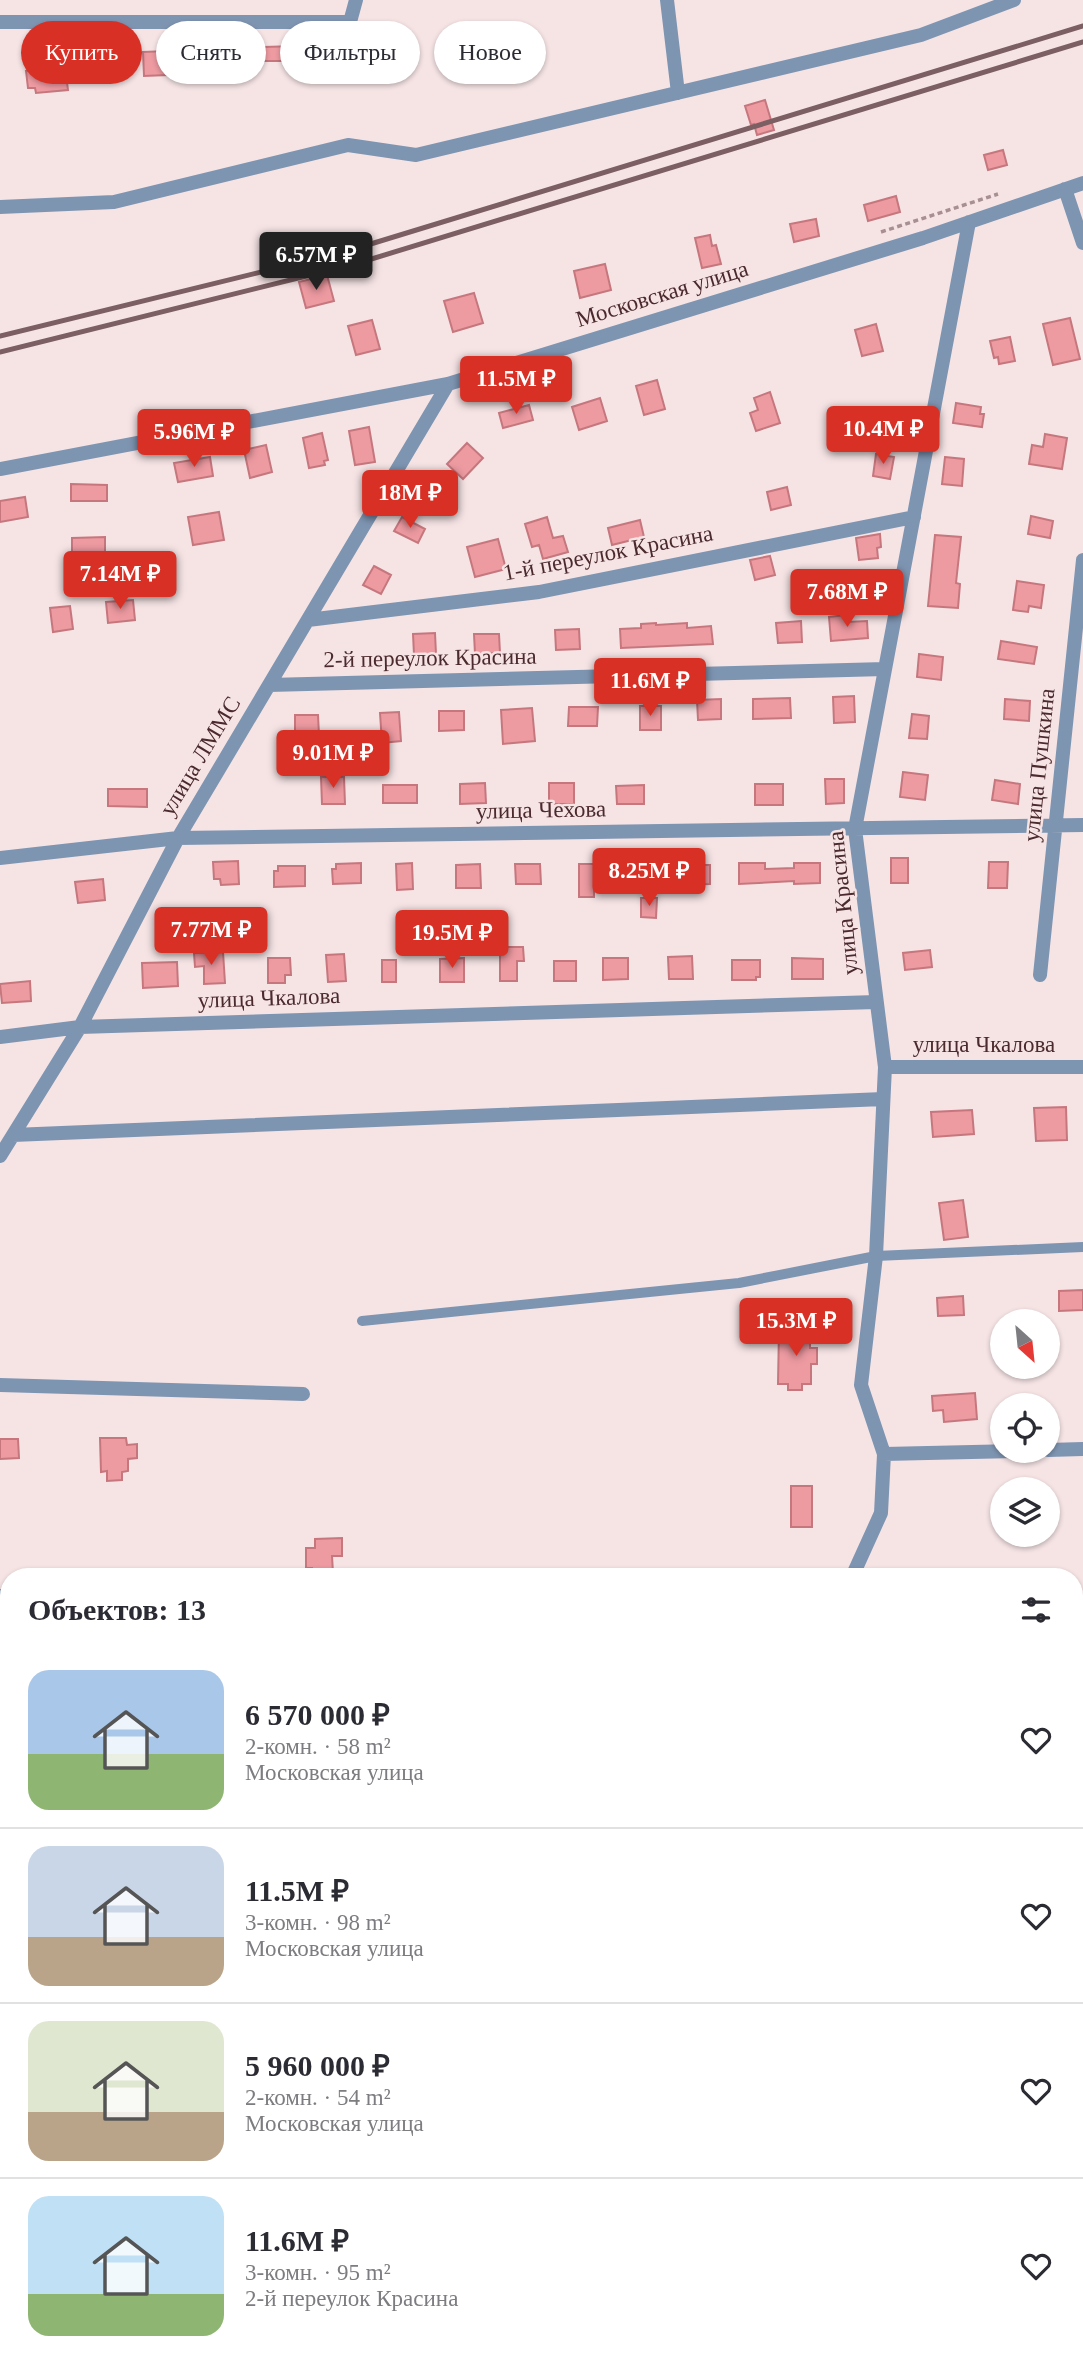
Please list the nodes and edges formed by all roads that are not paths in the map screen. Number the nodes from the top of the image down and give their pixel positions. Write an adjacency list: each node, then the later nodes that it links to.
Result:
1 (356, 0): 4 (street)
2 (667, 0): 5 (street)
3 (1014, 0): 5 (street)
4 (0, 22)
5 (678, 93): 8 (street)
6 (1083, 183): 7 (street, Московская улица)
7 (1065, 189): 9 (street, Московская улица); 10 (street)
8 (0, 207)
9 (969, 222): 11 (street, Московская улица); 13 (street, улица Красина)
10 (1083, 243)
11 (448, 384): 12 (street, Московская улица); 15 (street, улица ЛММС)
12 (0, 468)
13 (914, 517): 15 (street, 1-й переулок Красина); 16 (street, улица Красина)
14 (1083, 560): 19 (street, улица Пушкина)
15 (308, 620): 17 (street, улица ЛММС)
16 (885, 669): 17 (street, 2-й переулок Красина); 20 (street, улица Красина)
17 (269, 685): 21 (street, улица ЛММС)
18 (1083, 825): 19 (street, улица Чехова)
19 (1055, 826): 20 (street, улица Чехова); 23 (street, улица Пушкина)
20 (855, 829): 21 (street, улица Чехова); 24 (street, улица Красина)
21 (178, 838): 22 (street, улица Чехова); 25 (street, улица ЛММС)
22 (0, 858)
23 (1040, 975)
24 (876, 1002): 25 (street, улица Чкалова); 27 (street, улица Красина)
25 (80, 1027): 26 (street, улица Чкалова); 30 (street, улица ЛММС)
26 (0, 1037)
27 (884, 1067): 28 (street, улица Чкалова); 29 (street, улица Красина)
28 (1083, 1067)
29 (883, 1099): 30 (street); 33 (street, улица Красина)
30 (13, 1135): 31 (street, улица ЛММС)
31 (0, 1156)
32 (1083, 1247): 33 (lane)
33 (876, 1256): 34 (lane); 40 (street, улица Красина)
34 (362, 1321)
35 (0, 1385): 36 (street)
36 (303, 1394)
37 (1083, 1449): 38 (street)
38 (1060, 1450)
39 (990, 1452): 40 (street)
40 (884, 1454): 41 (street, улица Красина)
41 (856, 1568)

